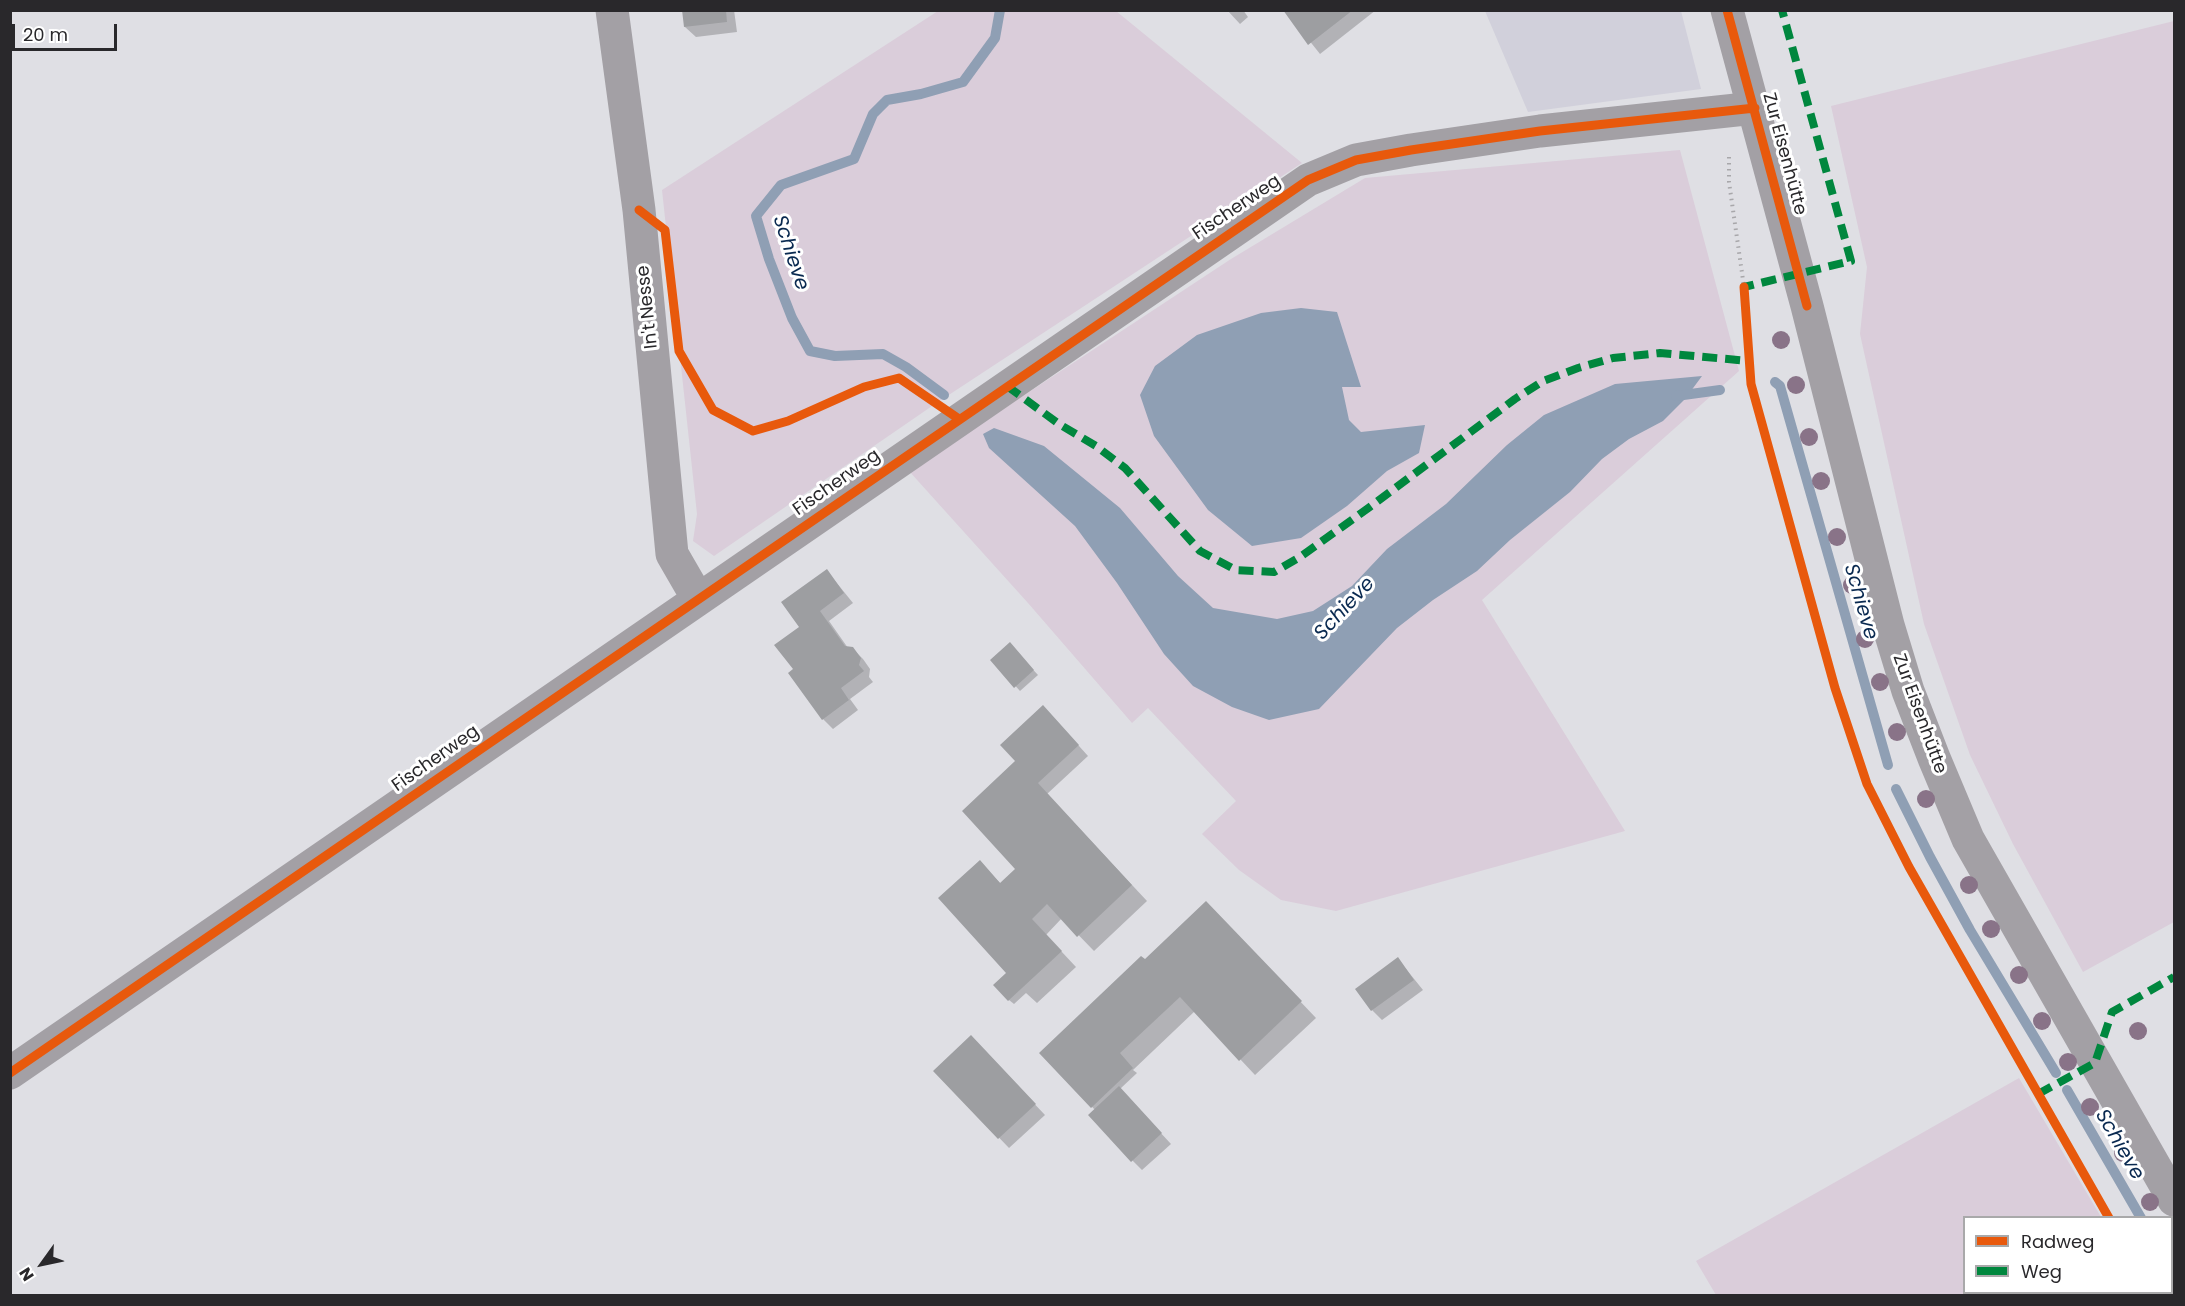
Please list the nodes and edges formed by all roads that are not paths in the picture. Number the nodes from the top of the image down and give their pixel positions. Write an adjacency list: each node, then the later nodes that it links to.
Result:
1 (612, 10): 4 (street, In't Nesse)
2 (1727, 10): 3 (street, Zur Eisenhütte)
3 (1755, 108): 4 (street, Fischerweg); 6 (street, Zur Eisenhütte)
4 (698, 598): 5 (street, Fischerweg)
5 (10, 1073)
6 (2175, 1200)

